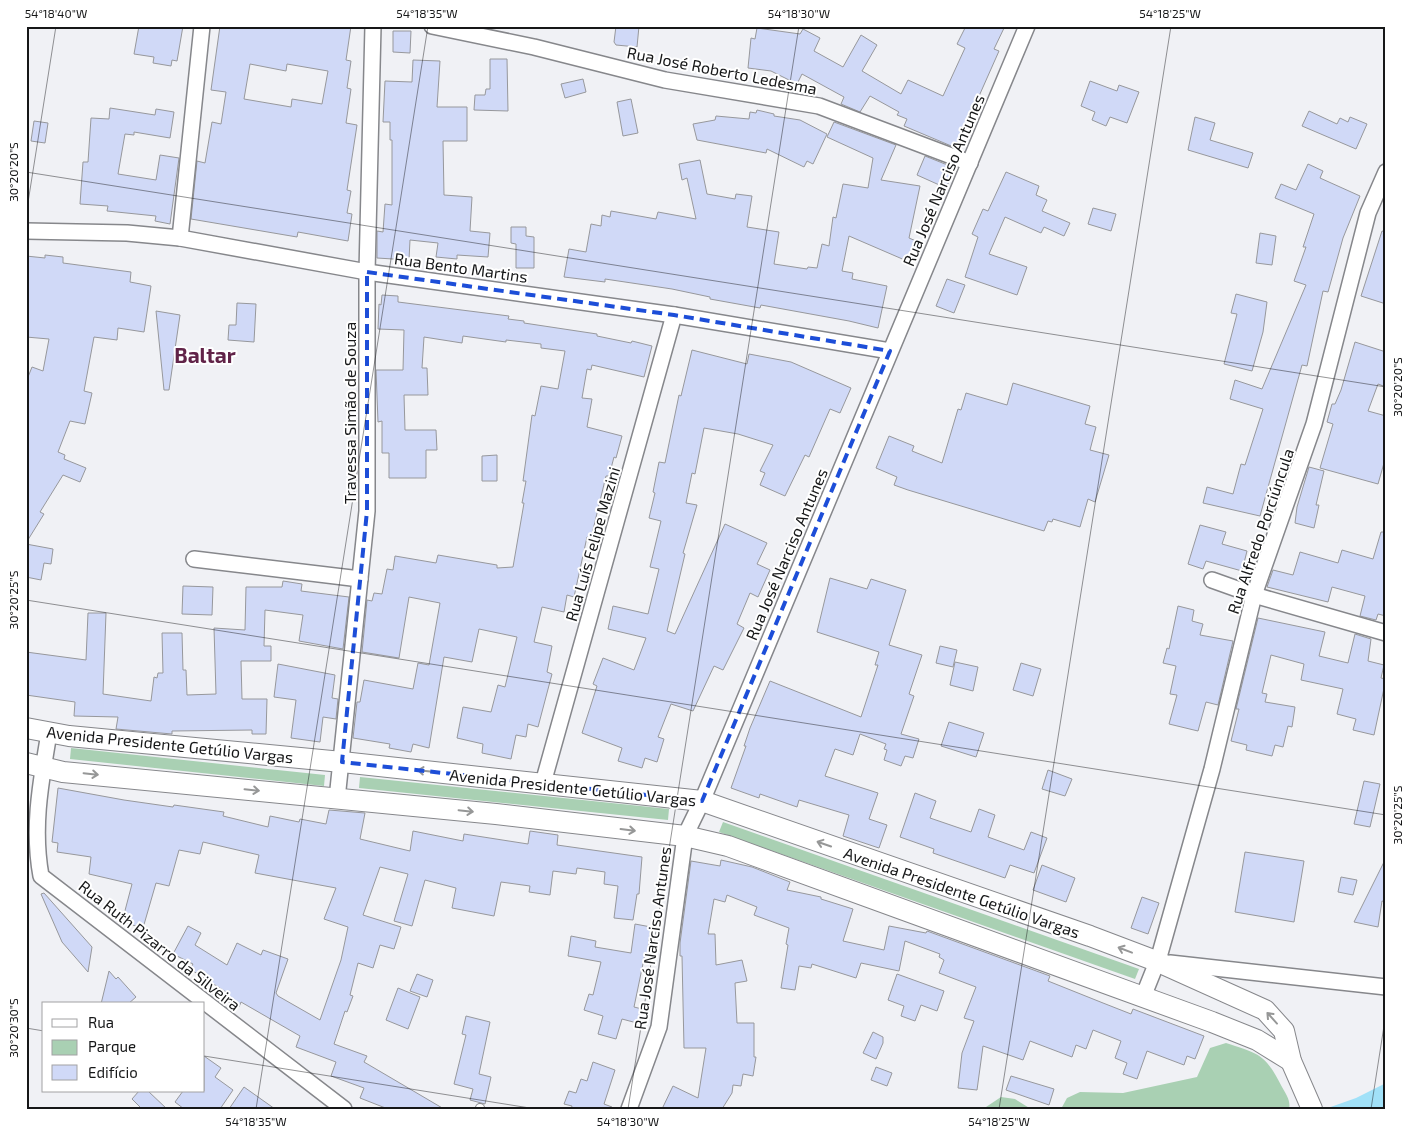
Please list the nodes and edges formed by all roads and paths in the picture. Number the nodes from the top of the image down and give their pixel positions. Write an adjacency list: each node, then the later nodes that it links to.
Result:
1 (202, 26): 8 (street)
2 (373, 26): 9 (street, Travessa Simão de Souza)
3 (432, 26): 5 (street, Rua José Roberto Ledesma)
4 (1027, 26): 5 (street, Rua José Narciso Antunes)
5 (970, 163): 11 (street, Rua José Narciso Antunes)
6 (1386, 172): 15 (street, Rua Alfredo Porciúncula)
7 (26, 232): 8 (street, Rua Bento Martins)
8 (180, 238): 9 (street, Rua Bento Martins)
9 (366, 272): 10 (street, Rua Bento Martins); 13 (street, Travessa Simão de Souza)
10 (674, 315): 11 (street, Rua Bento Martins); 21 (street, Rua Luís Felipe Mazini)
11 (890, 351): 23 (street, Rua José Narciso Antunes)
12 (194, 559): 13 (street)
13 (360, 579): 19 (street, Travessa Simão de Souza)
14 (1212, 580): 15 (street)
15 (1254, 595): 16 (street); 25 (street, Rua Alfredo Porciúncula)
16 (1386, 633)
17 (26, 728): 18 (main road, Avenida Presidente Getúlio Vargas)
18 (48, 733): 19 (main road, Avenida Presidente Getúlio Vargas); 20 (street, Rua Ruth Pizarro da Silveira)
19 (342, 762): 21 (main road, Avenida Presidente Getúlio Vargas, one-way to 19); 22 (street, Travessa Simão de Souza)
20 (34, 765): 22 (main road, one-way to 22); 28 (street, Rua Ruth Pizarro da Silveira)
21 (543, 783): 23 (main road, Avenida Presidente Getúlio Vargas)
22 (337, 799): 24 (main road, one-way to 24)
23 (702, 801): 24 (street, Rua José Narciso Antunes); 25 (main road, Avenida Presidente Getúlio Vargas, one-way to 23)
24 (685, 836): 27 (main road); 33 (street, Rua José Narciso Antunes)
25 (1156, 961): 26 (street); 27 (street, Rua Alfredo Porciúncula); 30 (main road, Avenida Presidente Getúlio Vargas, one-way to 25)
26 (1386, 987)
27 (1144, 997): 30 (main road)
28 (205, 1002)
29 (205, 1002): 32 (street, Rua Ruth Pizarro da Silveira)
30 (1291, 1061): 31 (main road, Avenida Presidente Getúlio Vargas)
31 (1310, 1104)
32 (344, 1109)
33 (630, 1109)

